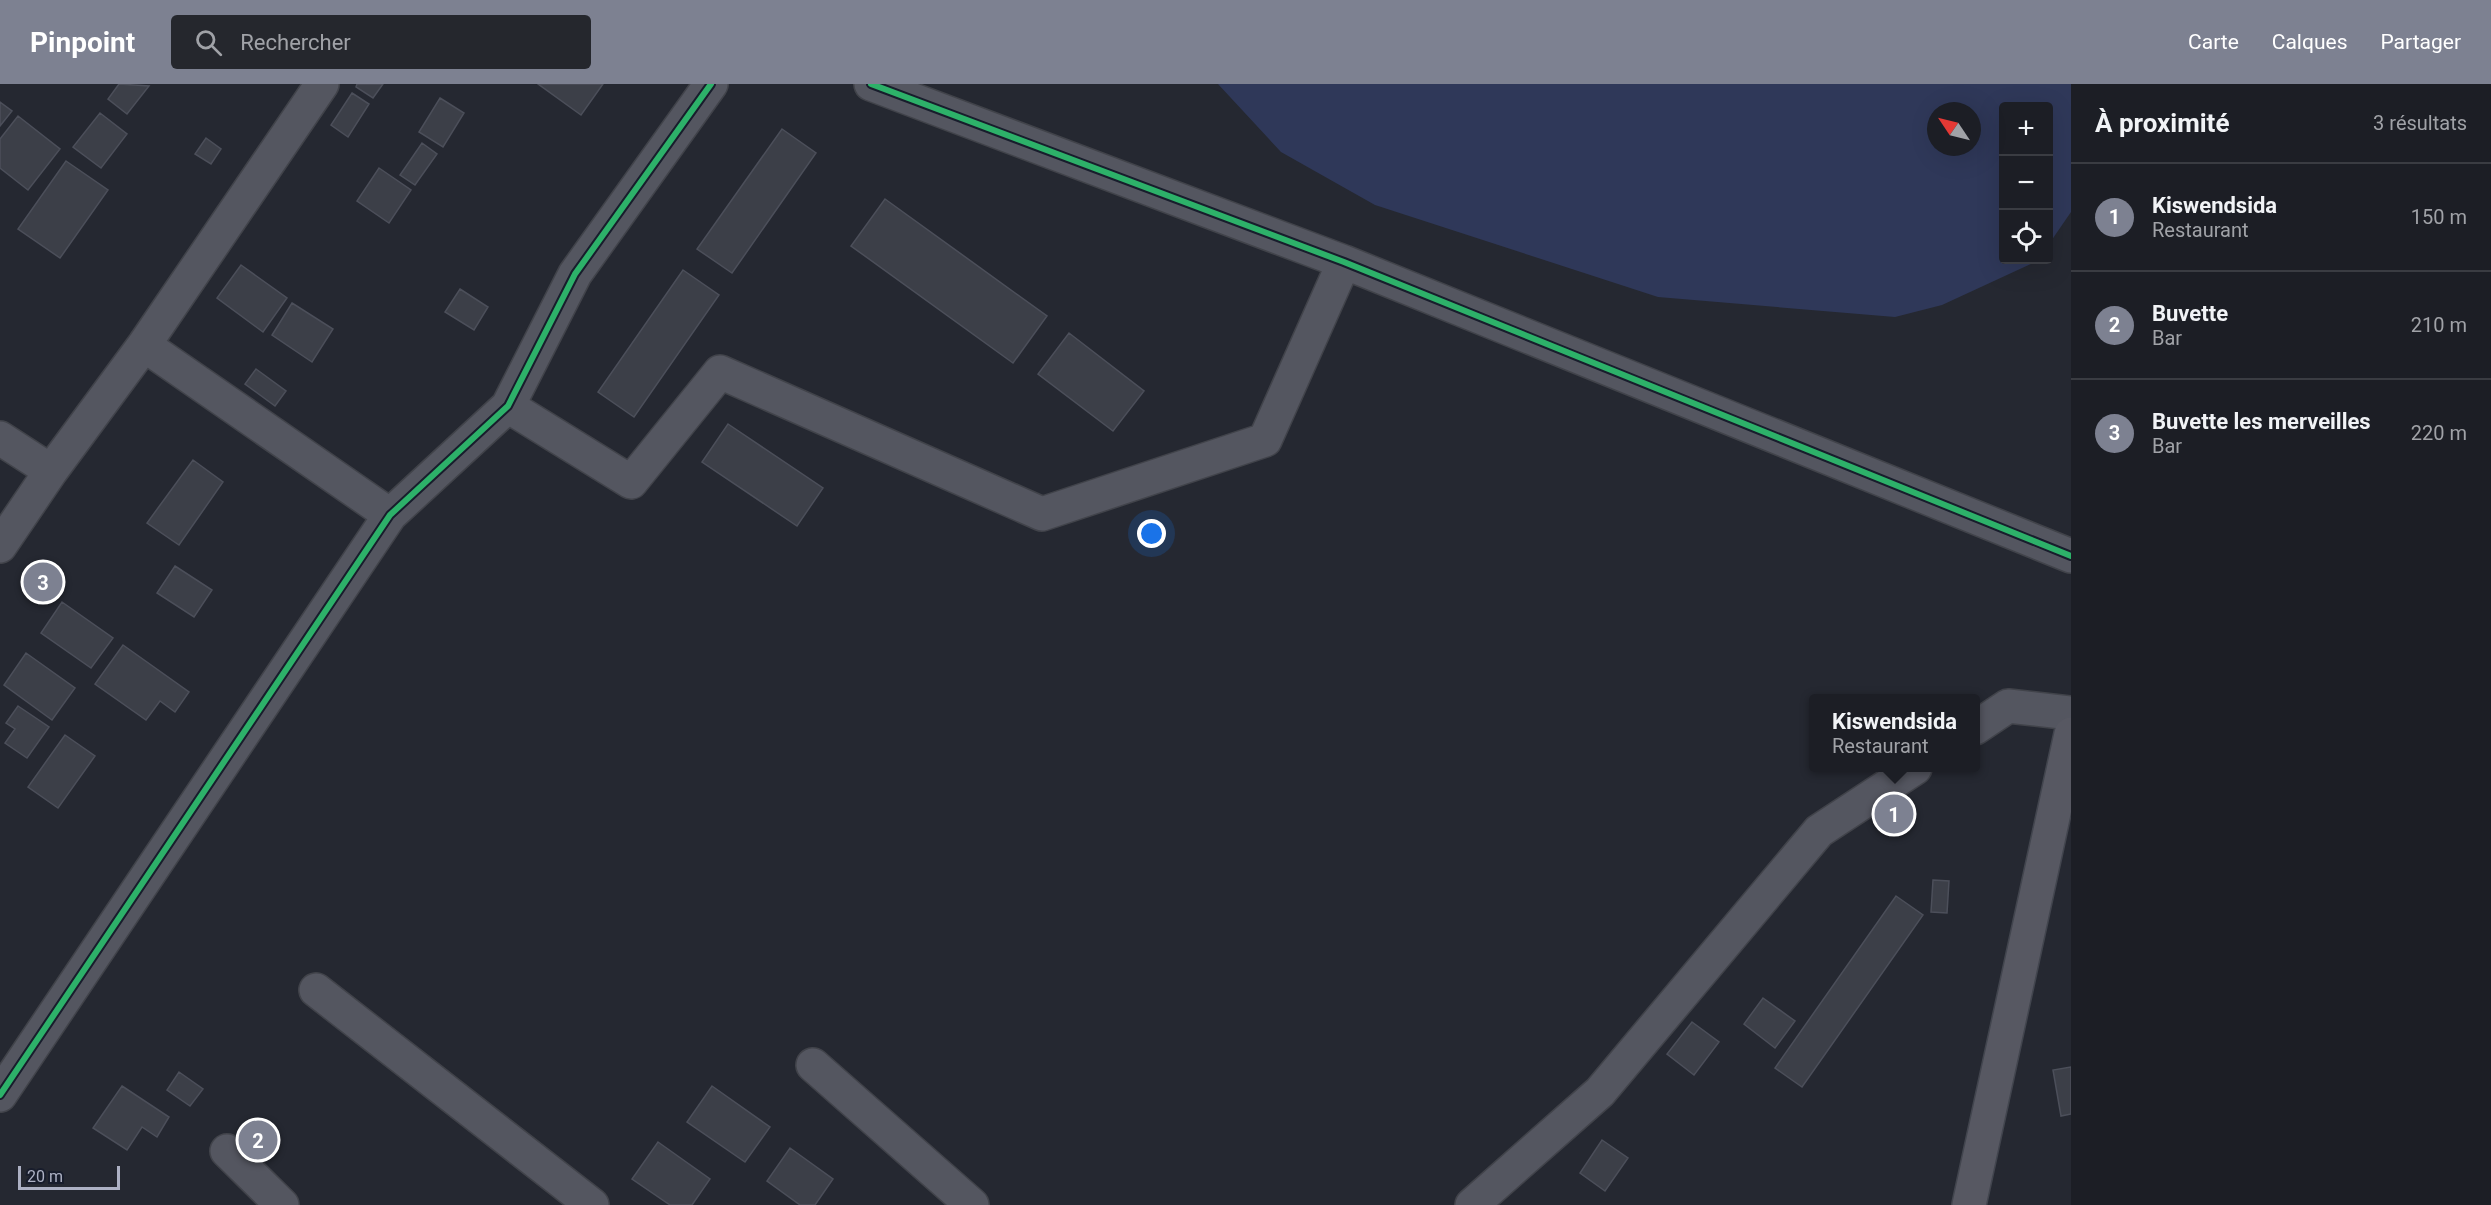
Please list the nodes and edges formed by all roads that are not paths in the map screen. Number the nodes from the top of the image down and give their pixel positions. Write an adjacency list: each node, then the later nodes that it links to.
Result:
1 (322, 84): 5 (street)
2 (711, 84): 6 (street)
3 (871, 84): 4 (street)
4 (1344, 262): 6 (street); 11 (street)
5 (144, 345): 8 (street); 9 (street)
6 (508, 406): 9 (street)
7 (0, 438): 8 (street)
8 (51, 471): 10 (street)
9 (390, 515): 18 (street)
10 (0, 546)
11 (2071, 556)
12 (2071, 713): 13 (street)
13 (1980, 725)
14 (2071, 734): 24 (main road)
15 (1910, 772): 23 (street)
16 (316, 990): 21 (street)
17 (813, 1065): 22 (street)
18 (0, 1095)
19 (227, 1150): 20 (street)
20 (282, 1205)
21 (592, 1205)
22 (972, 1205)
23 (1472, 1205)
24 (1969, 1205)

